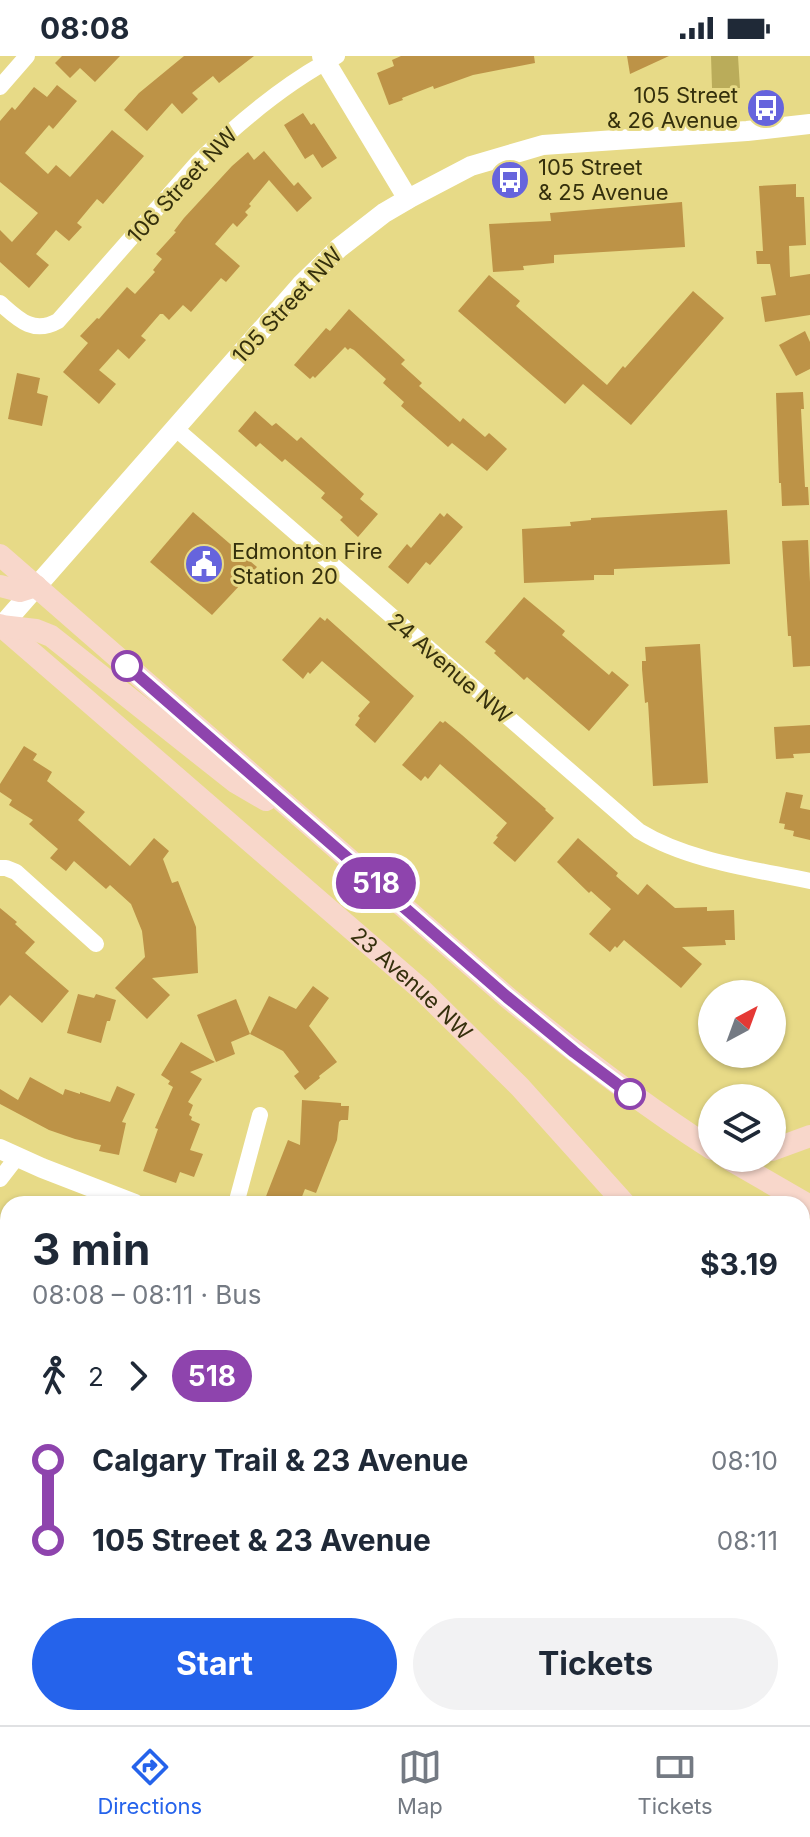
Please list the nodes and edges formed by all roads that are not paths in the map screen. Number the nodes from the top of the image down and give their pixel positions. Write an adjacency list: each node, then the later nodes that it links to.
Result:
1 (27, 56): 3 (street)
2 (328, 58): 5 (street); 6 (street, 106 Street NW)
3 (0, 87)
4 (810, 124): 5 (street, 105 Street NW)
5 (408, 199): 7 (street, 105 Street NW)
6 (0, 303)
7 (175, 428): 10 (street, 105 Street NW); 14 (street, 24 Avenue NW)
8 (0, 555): 10 (main road)
9 (0, 586): 10 (main road)
10 (36, 586): 11 (street, 105 Street NW); 12 (main road)
11 (0, 626): 12 (main road); 25 (main road, 23 Avenue NW)
12 (312, 827): 18 (main road)
13 (0, 868): 15 (street)
14 (810, 881)
15 (96, 944)
16 (260, 1115): 24 (street)
17 (810, 1136): 19 (main road)
18 (698, 1140)
19 (786, 1145)
20 (9, 1153): 22 (street); 23 (street)
21 (755, 1172): 26 (main road)
22 (0, 1179)
23 (115, 1196)
24 (238, 1196)
25 (618, 1196)
26 (794, 1196)

